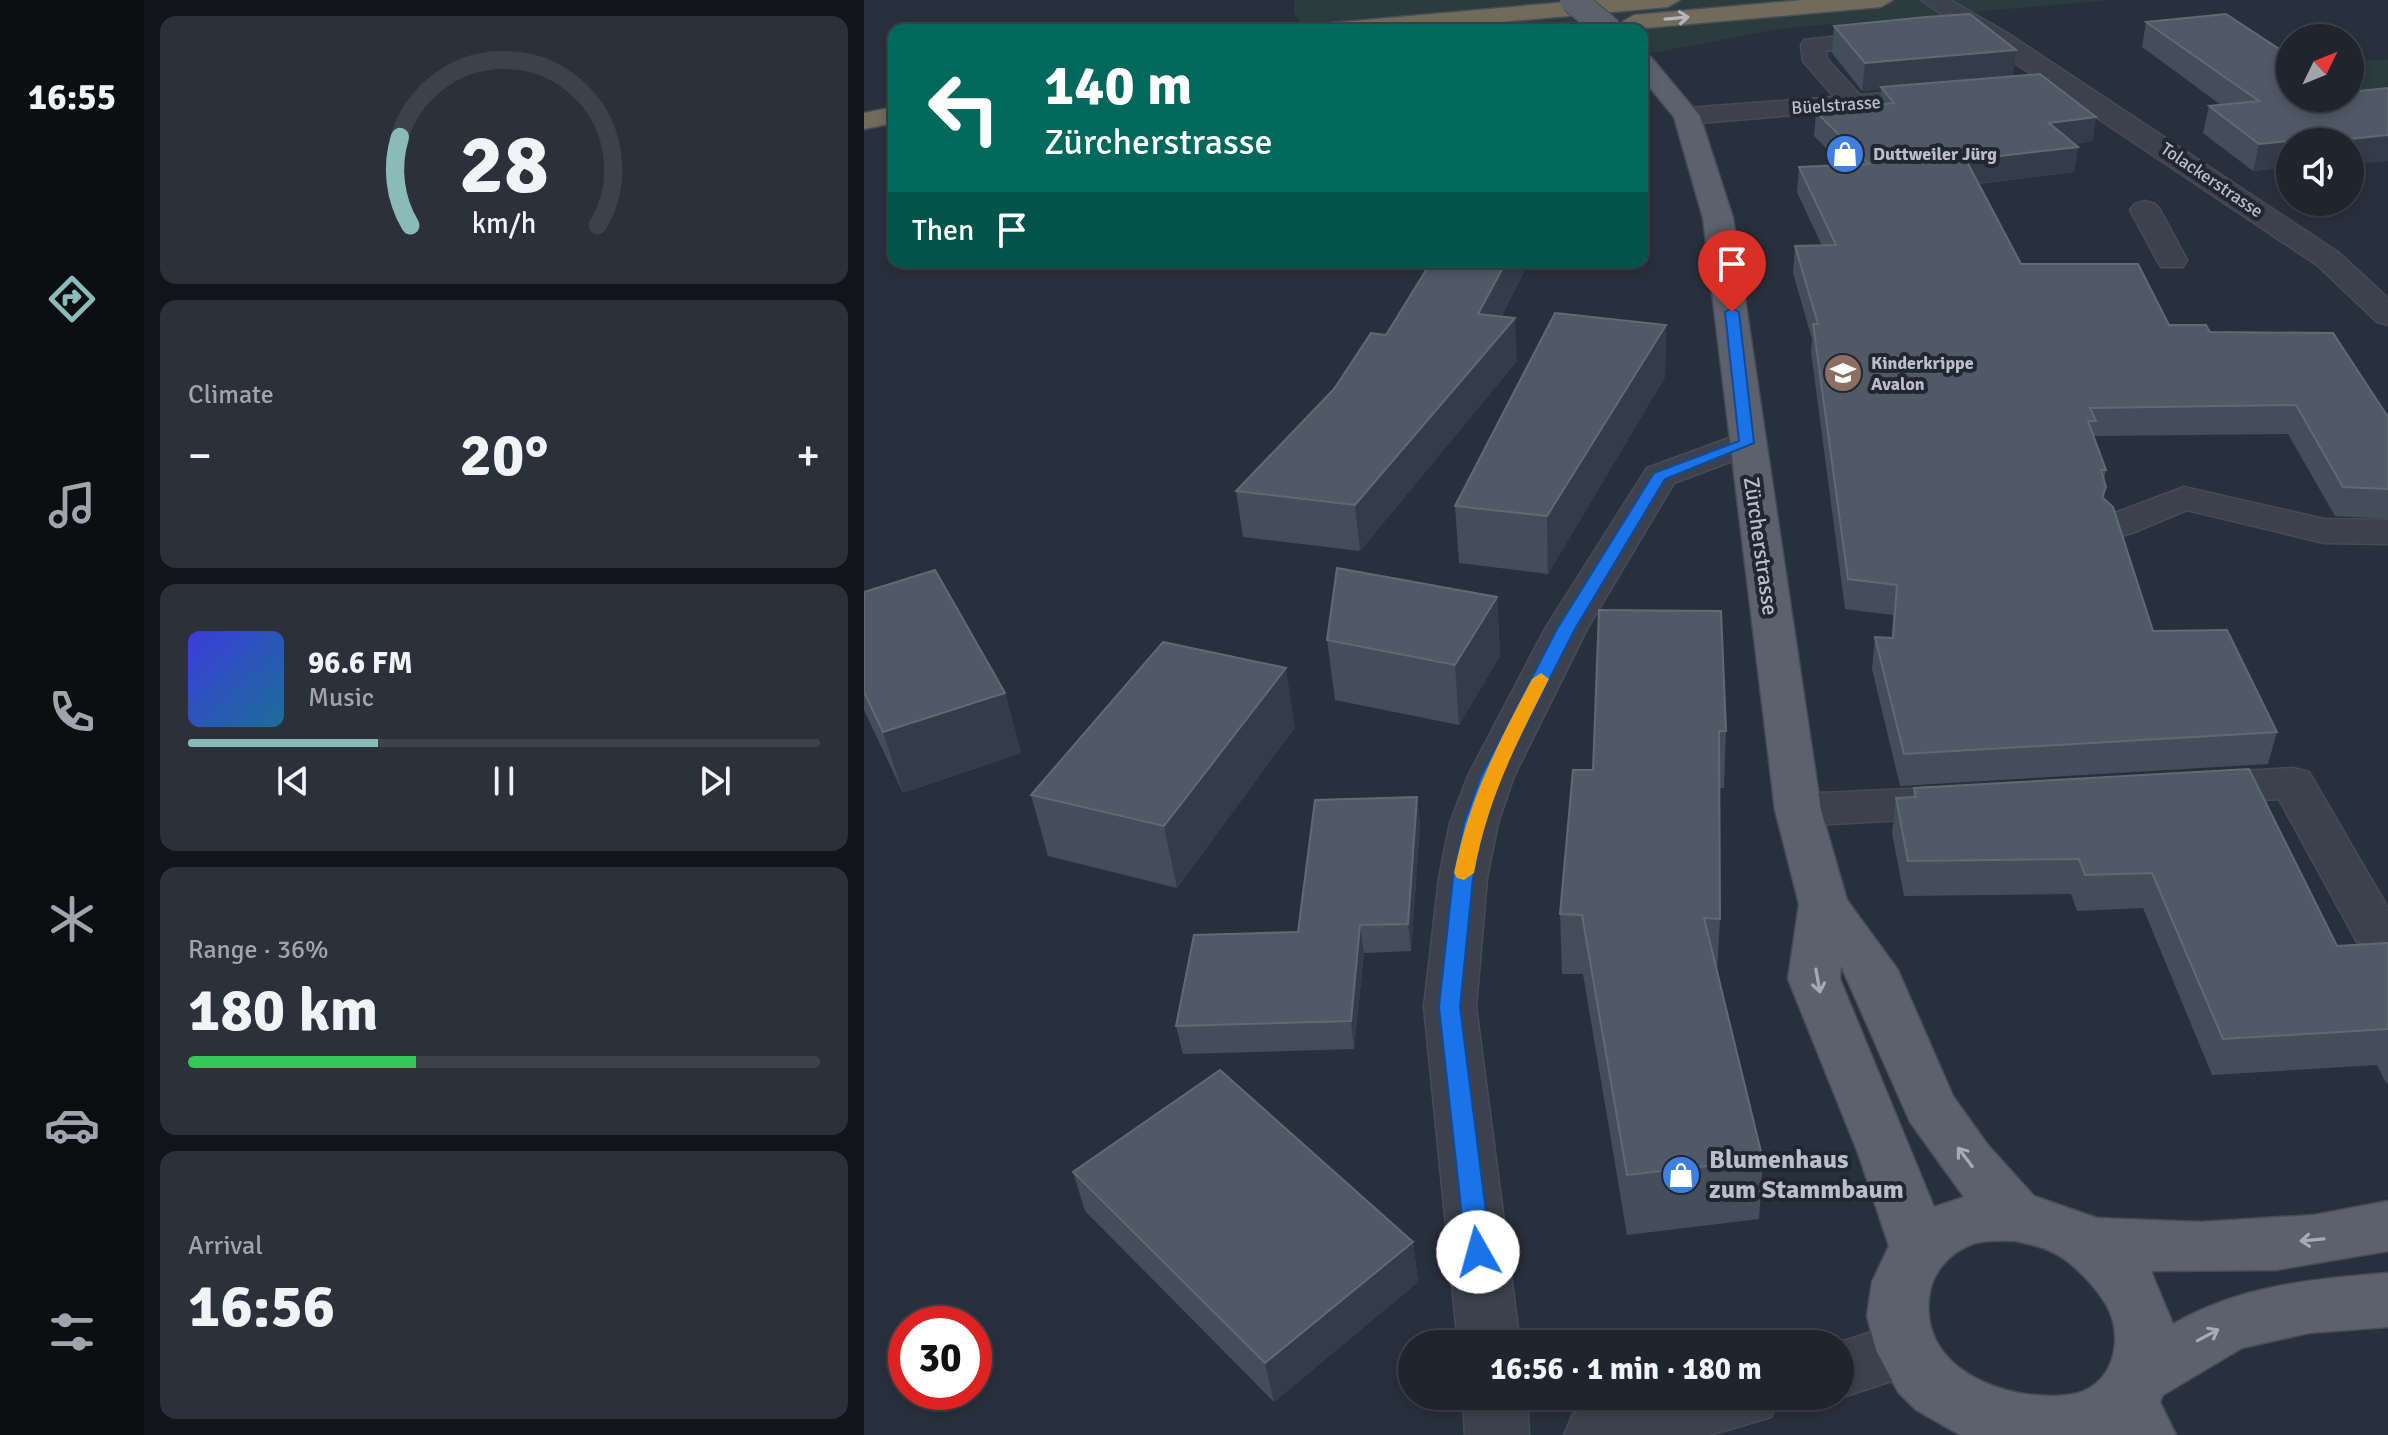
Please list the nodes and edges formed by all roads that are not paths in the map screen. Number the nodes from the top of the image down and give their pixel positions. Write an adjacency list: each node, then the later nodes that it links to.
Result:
1 (1573, 0): 6 (main road, bridge)
2 (1668, 0): 5 (highway)
3 (1881, 0): 7 (highway, one-way to 3)
4 (1933, 0): 10 (street)
5 (1398, 24)
6 (1602, 24)
7 (1611, 24)
8 (1922, 34): 15 (street)
9 (1648, 69): 17 (main road, Zürcherstrasse)
10 (2067, 84): 11 (street); 22 (street, Tolackerstrasse)
11 (2023, 89)
12 (888, 93): 14 (highway)
13 (1962, 95): 15 (street, Büelstrasse)
14 (864, 97)
15 (1853, 103): 17 (street, Büelstrasse)
16 (888, 116): 18 (highway)
17 (1687, 116): 24 (main road, Zürcherstrasse)
18 (864, 121)
19 (2145, 210): 20 (street)
20 (2172, 260)
21 (2388, 274): 22 (street)
22 (2349, 275): 23 (street, Tolackerstrasse)
23 (2388, 315)
24 (1746, 443): 29 (main road, Zürcherstrasse); 37 (street)
25 (2118, 525): 26 (street)
26 (2388, 532)
27 (2153, 791): 31 (street)
28 (1997, 800): 29 (street)
29 (1798, 810): 30 (main road, Zürcherstrasse)
30 (1824, 904): 32 (main road, Zürcherstrasse, one-way to 30); 35 (main road, Zürcherstrasse, one-way to 35)
31 (2388, 929)
32 (2016, 1216): 34 (main road); 35 (main road)
33 (2388, 1226): 34 (main road, one-way to 34)
34 (2087, 1242): 40 (main road)
35 (1919, 1248): 38 (main road)
36 (2388, 1300): 40 (main road, one-way to 36)
37 (1487, 1330)
38 (1906, 1349): 39 (street); 43 (main road)
39 (1854, 1366)
40 (2136, 1404): 43 (main road)
41 (1496, 1410): 44 (street)
42 (1693, 1410): 45 (street)
43 (2044, 1434)
44 (1497, 1435)
45 (1596, 1435)

